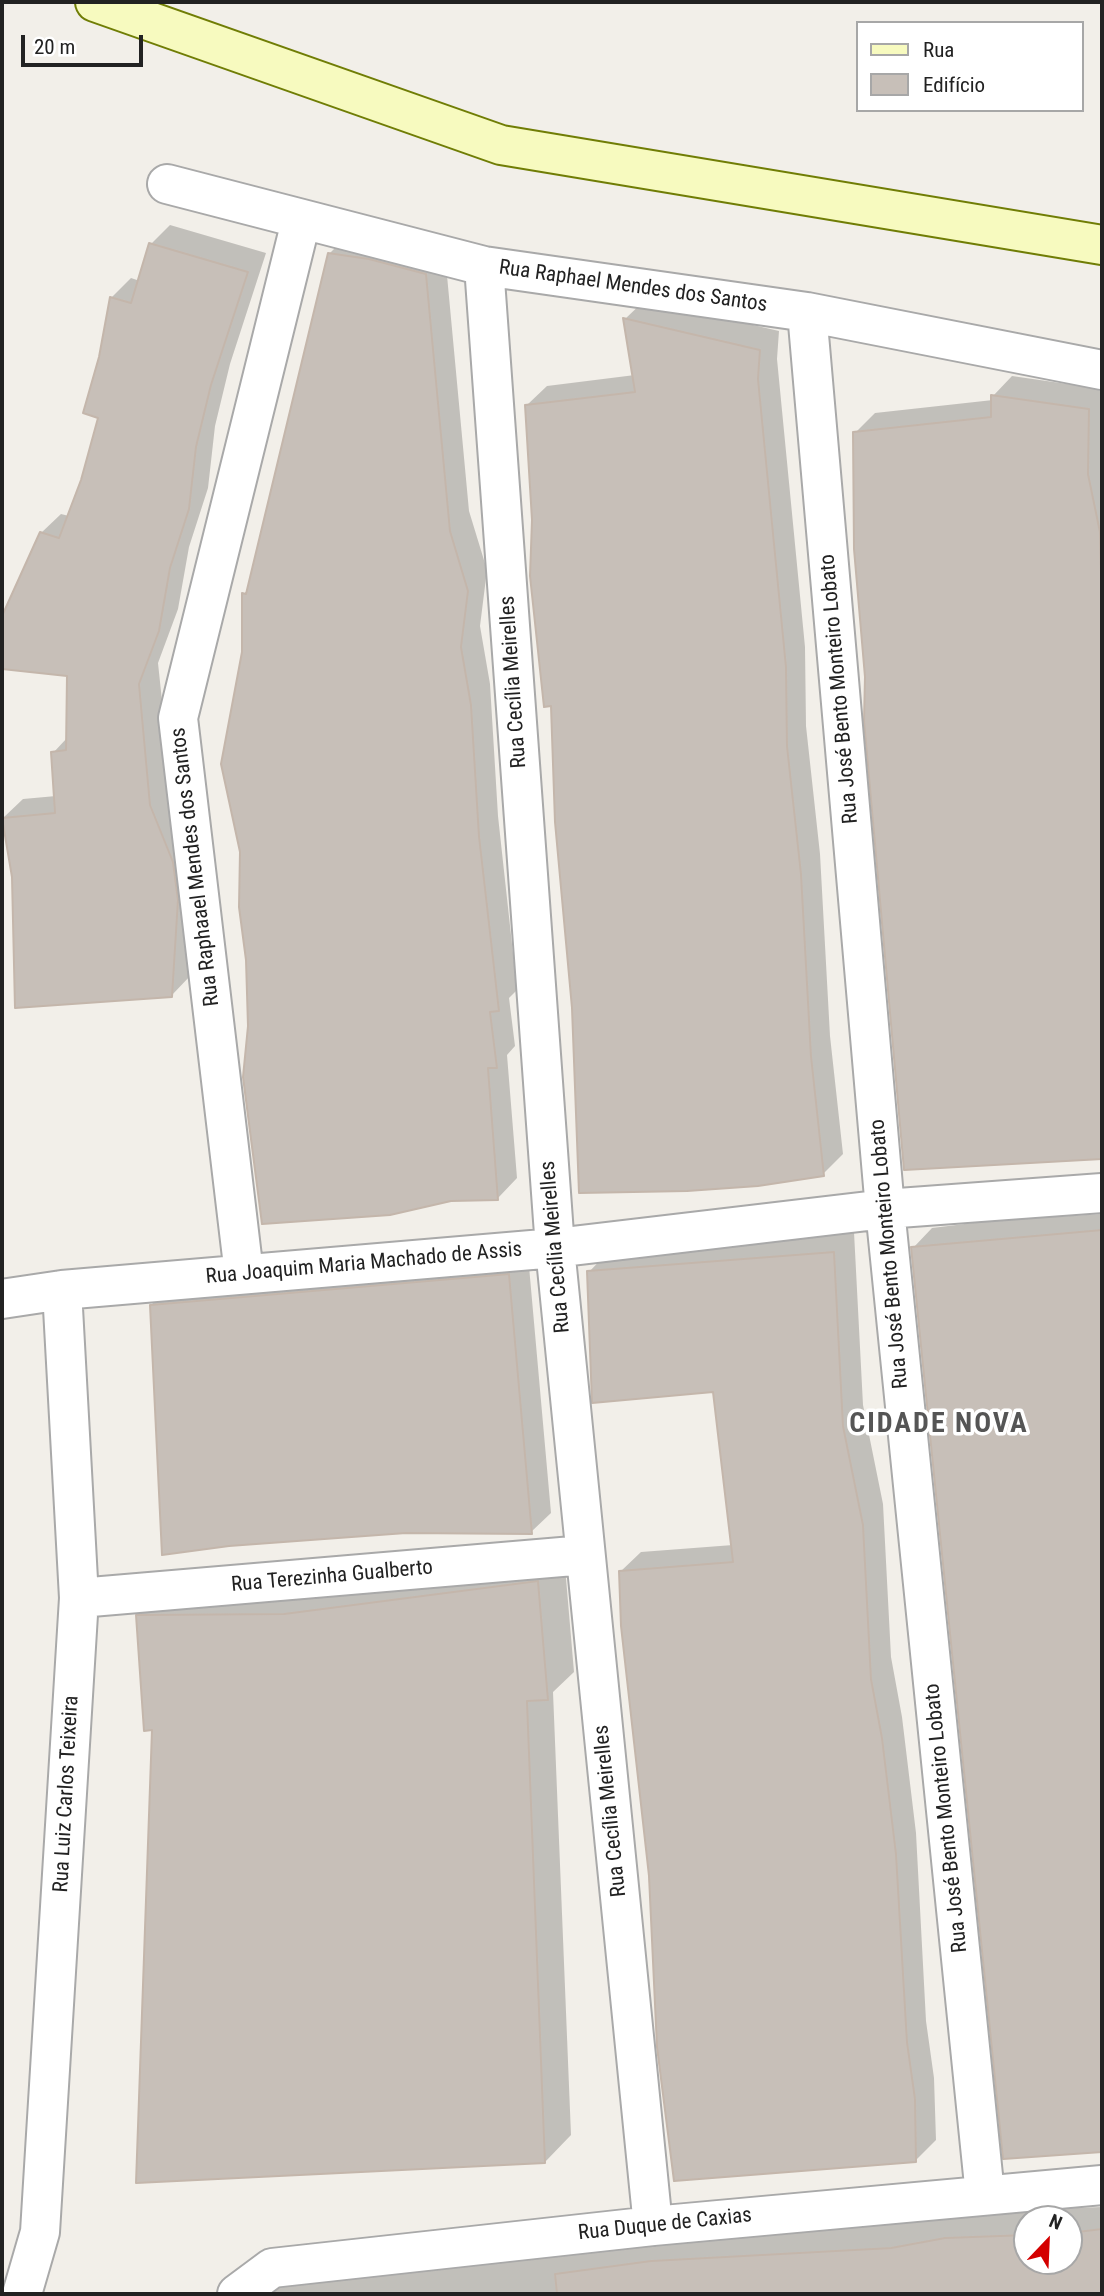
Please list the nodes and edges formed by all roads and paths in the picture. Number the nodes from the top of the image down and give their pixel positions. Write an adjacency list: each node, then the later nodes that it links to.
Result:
1 (94, 2): 4 (street)
2 (167, 184): 3 (street, Rua Raphael Mendes dos Santos)
3 (301, 221): 5 (street, Rua Raphael Mendes dos Santos); 11 (street, Rua Raphaael Mendes dos Santos)
4 (1102, 245)
5 (484, 266): 6 (street, Rua Raphael Mendes dos Santos); 10 (street, Rua Cecília Meirelles)
6 (807, 312): 7 (street, Rua Raphael Mendes dos Santos); 9 (street, Rua José Bento Monteiro Lobato)
7 (1102, 370)
8 (1102, 1193): 9 (street, Rua Joaquim Maria Machado de Assis)
9 (885, 1209): 10 (street, Rua Joaquim Maria Machado de Assis); 17 (street, Rua José Bento Monteiro Lobato)
10 (555, 1248): 11 (street, Rua Joaquim Maria Machado de Assis); 14 (street, Rua Cecília Meirelles)
11 (244, 1274): 12 (street, Rua Joaquim Maria Machado de Assis)
12 (62, 1290): 13 (street, Rua Joaquim Maria Machado de Assis); 15 (street, Rua Luiz Carlos Teixeira)
13 (2, 1300)
14 (585, 1555): 15 (street, Rua Terezinha Gualberto); 18 (street, Rua Cecília Meirelles)
15 (79, 1598): 19 (street, Rua Luiz Carlos Teixeira)
16 (1102, 2185): 17 (street, Rua Duque de Caxias)
17 (985, 2195): 18 (street, Rua Duque de Caxias)
18 (653, 2226): 20 (street, Rua Duque de Caxias)
19 (22, 2294)
20 (237, 2294)

